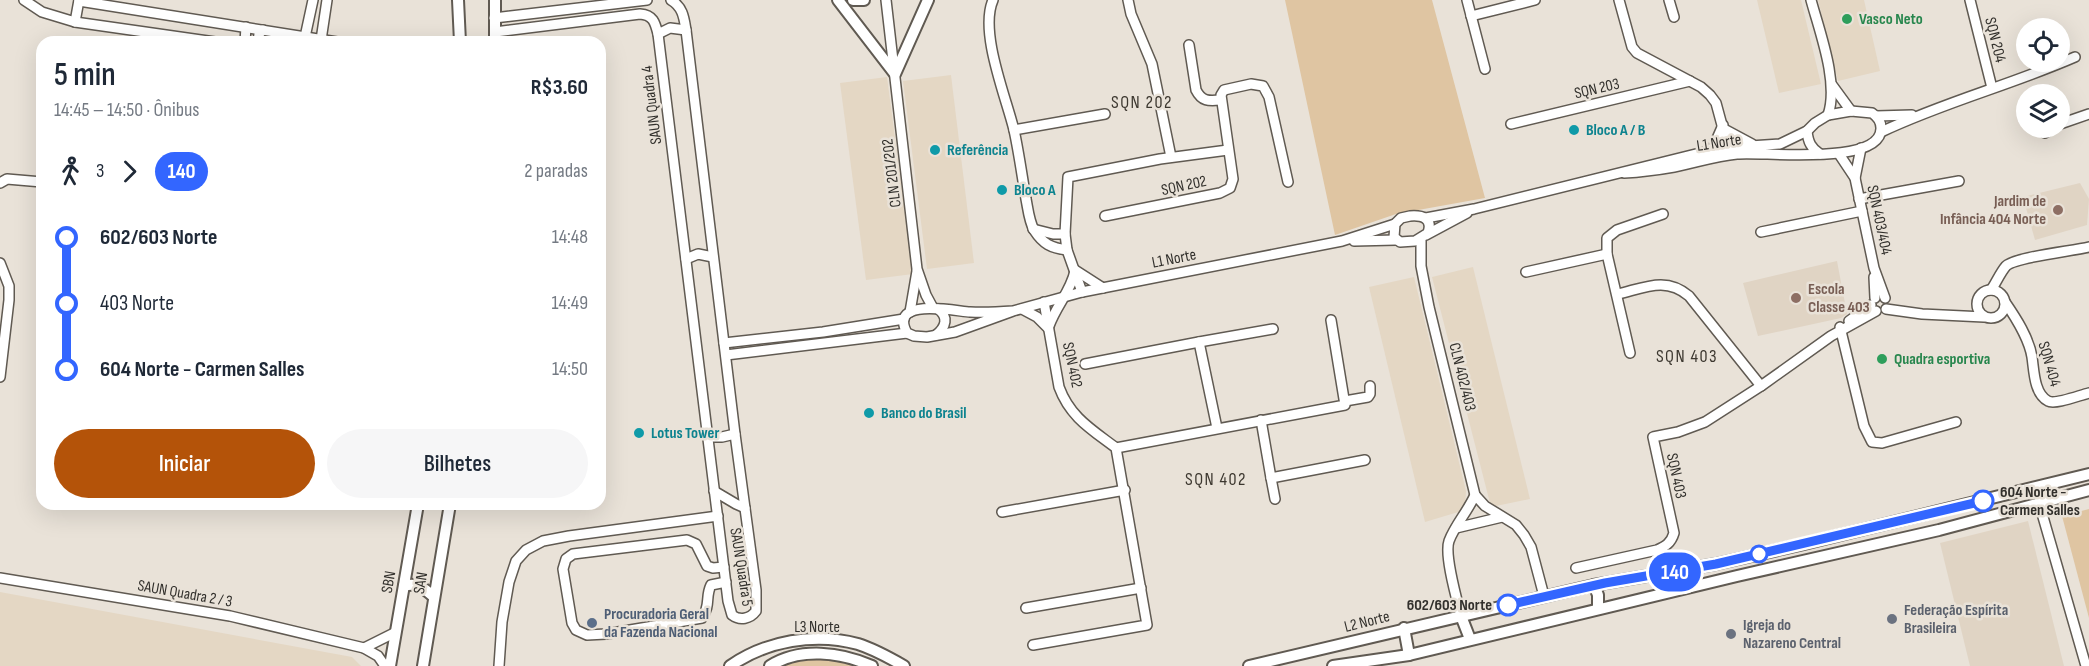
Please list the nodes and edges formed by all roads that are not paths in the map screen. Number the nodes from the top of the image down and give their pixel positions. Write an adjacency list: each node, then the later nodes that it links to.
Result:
1 (24, 0): 28 (street)
2 (79, 0): 22 (street); 28 (street)
3 (313, 0): 39 (street)
4 (327, 0): 40 (street)
5 (458, 0): 41 (main road)
6 (495, 0): 27 (main road)
7 (647, 0): 27 (street)
8 (671, 0): 31 (street)
9 (838, 0): 47 (main road)
10 (853, 0): 11 (main road)
11 (864, 0)
12 (886, 0): 47 (street, CLN 201/202)
13 (928, 0): 47 (main road)
14 (993, 0): 61 (street)
15 (1128, 0): 71 (street, SQN 202)
16 (1467, 0): 25 (street)
17 (1535, 0): 25 (street)
18 (1619, 0): 48 (street)
19 (1670, 0): 26 (street)
20 (1811, 0): 49 (street)
21 (1970, 0): 50 (street, SQN 204)
22 (93, 1): 23 (street)
23 (151, 14): 24 (street); 32 (street)
24 (167, 16): 29 (street); 34 (street)
25 (1471, 16): 46 (street)
26 (1674, 17)
27 (494, 18): 42 (main road)
28 (75, 22): 32 (street)
29 (246, 27): 30 (street); 36 (street)
30 (263, 30): 37 (street); 38 (street)
31 (686, 30): 33 (street); 95 (street)
32 (146, 32): 34 (street)
33 (658, 34): 43 (street); 96 (street, SAUN Quadra 4)
34 (164, 35): 35 (street)
35 (171, 36)
36 (245, 36)
37 (259, 36)
38 (299, 36)
39 (305, 36)
40 (322, 36)
41 (460, 36)
42 (495, 36)
43 (501, 36)
44 (1189, 45): 51 (street)
45 (2075, 57): 50 (street)
46 (1485, 69)
47 (895, 74): 99 (street, CLN 201/202)
48 (1690, 81): 59 (street, SQN 203); 60 (street)
49 (1832, 85): 52 (street); 56 (street)
50 (1992, 87): 54 (street)
51 (1221, 100): 66 (street, SQN 202); 76 (street)
52 (1851, 111): 56 (street); 57 (street)
53 (1105, 114): 61 (street)
54 (1917, 114): 57 (street); 63 (street)
55 (2089, 114): 58 (street)
56 (1828, 115): 62 (street, L1 Norte)
57 (1876, 116): 63 (street)
58 (2070, 121)
59 (1511, 124)
60 (1723, 127): 64 (street); 67 (street); 68 (street)
61 (1014, 130): 85 (street)
62 (1808, 131): 64 (street, L1 Norte); 69 (street)
63 (1881, 132): 65 (street)
64 (1754, 145): 68 (street, L1 Norte)
65 (1861, 148): 70 (street, L1 Norte); 73 (street, SQN 403/404)
66 (1228, 150): 71 (street, SQN 202); 82 (street, SQN 202)
67 (1712, 150): 68 (street, L1 Norte); 72 (street, L1 Norte)
68 (1729, 151): 69 (street, L1 Norte); 72 (street, L1 Norte)
69 (1820, 154): 70 (street, L1 Norte)
70 (1839, 154): 73 (street, SQN 403/404)
71 (1171, 158): 87 (street, SQN 202)
72 (1624, 173): 79 (street, L1 Norte)
73 (1855, 178): 78 (street, SQN 403/404)
74 (36, 181): 77 (street)
75 (1959, 181): 78 (street)
76 (1288, 182)
77 (0, 183)
78 (1859, 199): 80 (street, SQN 403/404)
79 (1474, 209): 83 (street, L1 Norte); 88 (street, L1 Norte)
80 (1862, 211): 86 (street); 109 (street, SQN 403/404)
81 (1663, 214): 94 (street)
82 (1105, 216)
83 (1426, 218): 84 (street); 88 (street)
84 (1395, 224): 89 (street); 90 (street, L1 Norte)
85 (1033, 229): 87 (street); 93 (street)
86 (1761, 232)
87 (1065, 234): 93 (street, SQN 202)
88 (1423, 237): 91 (street); 98 (street, CLN 402/403)
89 (1396, 240): 90 (street, L1 Norte); 91 (street)
90 (1342, 241): 102 (street, L1 Norte)
91 (1407, 243): 98 (street, CLN 402/403)
92 (2089, 247): 105 (street)
93 (1067, 250): 100 (street, SQN 202)
94 (1607, 254): 101 (street); 104 (street)
95 (714, 257): 96 (street); 124 (street)
96 (686, 259): 125 (street, SAUN Quadra 4)
97 (0, 263): 129 (street)
98 (1421, 266): 146 (street, CLN 402/403)
99 (917, 269): 110 (street, CLN 201/202); 112 (street, CLN 201/202)
100 (1075, 270): 102 (street); 103 (street, SQN 202); 106 (street)
101 (1526, 272)
102 (1103, 288): 103 (street, L1 Norte)
103 (1082, 292): 106 (street, L1 Norte)
104 (1618, 294): 126 (street); 131 (street)
105 (1999, 295): 108 (street); 115 (street); 117 (street, SQN 404)
106 (1063, 297): 107 (street, L1 Norte); 118 (street)
107 (1044, 302): 111 (street, L1 Norte); 118 (street, SQN 402)
108 (1977, 302): 113 (street); 114 (street)
109 (1880, 304): 113 (street); 120 (street, SQN 403)
110 (935, 309): 111 (street, L1 Norte); 112 (street); 122 (street)
111 (1017, 310): 118 (street); 122 (street, L1 Norte)
112 (907, 316): 121 (street); 124 (street)
113 (1957, 316): 114 (street)
114 (1984, 317): 115 (street)
115 (1998, 317): 117 (street, SQN 404)
116 (1331, 320): 133 (street)
117 (2020, 327): 132 (street, SQN 404)
118 (1048, 328): 139 (street, SQN 402)
119 (1273, 329): 123 (street, SQN 402)
120 (1841, 329): 131 (street, SQN 403); 135 (street)
121 (907, 333): 122 (street); 127 (street)
122 (936, 335)
123 (1199, 342): 128 (street, SQN 402); 136 (street)
124 (724, 343): 127 (street, SAUN Quadra 5)
125 (697, 347): 138 (street, SAUN Quadra 5)
126 (1630, 353)
127 (726, 355): 137 (street, SAUN Quadra 5)
128 (1086, 364)
129 (0, 377)
130 (1370, 386): 133 (street)
131 (1761, 387): 161 (street, SQN 403)
132 (2089, 393)
133 (1345, 401): 134 (street)
134 (1261, 420): 136 (street); 142 (street)
135 (1956, 422)
136 (1216, 428): 139 (street)
137 (735, 434): 138 (street); 149 (street, SAUN Quadra 5)
138 (708, 437): 145 (street, SAUN Quadra 5)
139 (1116, 447): 143 (street)
140 (1365, 460): 142 (street)
141 (2089, 474): 164 (main road, L2 Norte)
142 (1271, 478): 147 (street)
143 (1125, 490): 152 (street); 166 (street)
144 (2089, 490): 148 (main road)
145 (714, 491): 149 (street); 153 (street, SAUN Quadra 5)
146 (1474, 495): 154 (street); 156 (street)
147 (1275, 499)
148 (2040, 503): 170 (main road); 187 (street)
149 (746, 507): 163 (street, SAUN Quadra 5)
150 (417, 510): 165 (main road, SBN)
151 (449, 510): 168 (main road, SAN)
152 (1002, 512)
153 (718, 516): 155 (street); 160 (street, SAUN Quadra 5)
154 (1502, 517): 156 (street); 167 (street)
155 (653, 526): 157 (street); 158 (street)
156 (1456, 528): 171 (street)
157 (569, 536): 159 (street); 180 (street)
158 (656, 543): 159 (street); 160 (street)
159 (573, 554): 163 (street)
160 (724, 567): 163 (street, SAUN Quadra 5)
161 (1576, 568)
162 (0, 578): 176 (street, SAUN Quadra 2 / 3)
163 (726, 582)
164 (1594, 585): 167 (main road, L2 Norte); 170 (main road)
165 (404, 586): 168 (main road); 173 (main road, SBN)
166 (1141, 588): 169 (street); 175 (street)
167 (1544, 596): 171 (main road, L2 Norte)
168 (434, 597): 179 (main road, SAN)
169 (1026, 608)
170 (1599, 609): 174 (main road)
171 (1461, 616): 172 (main road, L2 Norte); 174 (main road)
172 (1404, 628): 177 (main road); 185 (main road, L2 Norte)
173 (394, 633): 176 (street); 178 (main road, SBN)
174 (1470, 639): 177 (main road)
175 (1033, 645)
176 (364, 648): 178 (street, SAUN Quadra 2 / 3)
177 (1409, 654): 186 (main road)
178 (388, 666)
179 (423, 666)
180 (499, 666)
181 (730, 666): 184 (main road, L3 Norte)
182 (770, 666): 183 (main road, L3 Norte)
183 (872, 666)
184 (904, 666)
185 (1249, 666)
186 (1333, 666)
187 (2086, 666)

